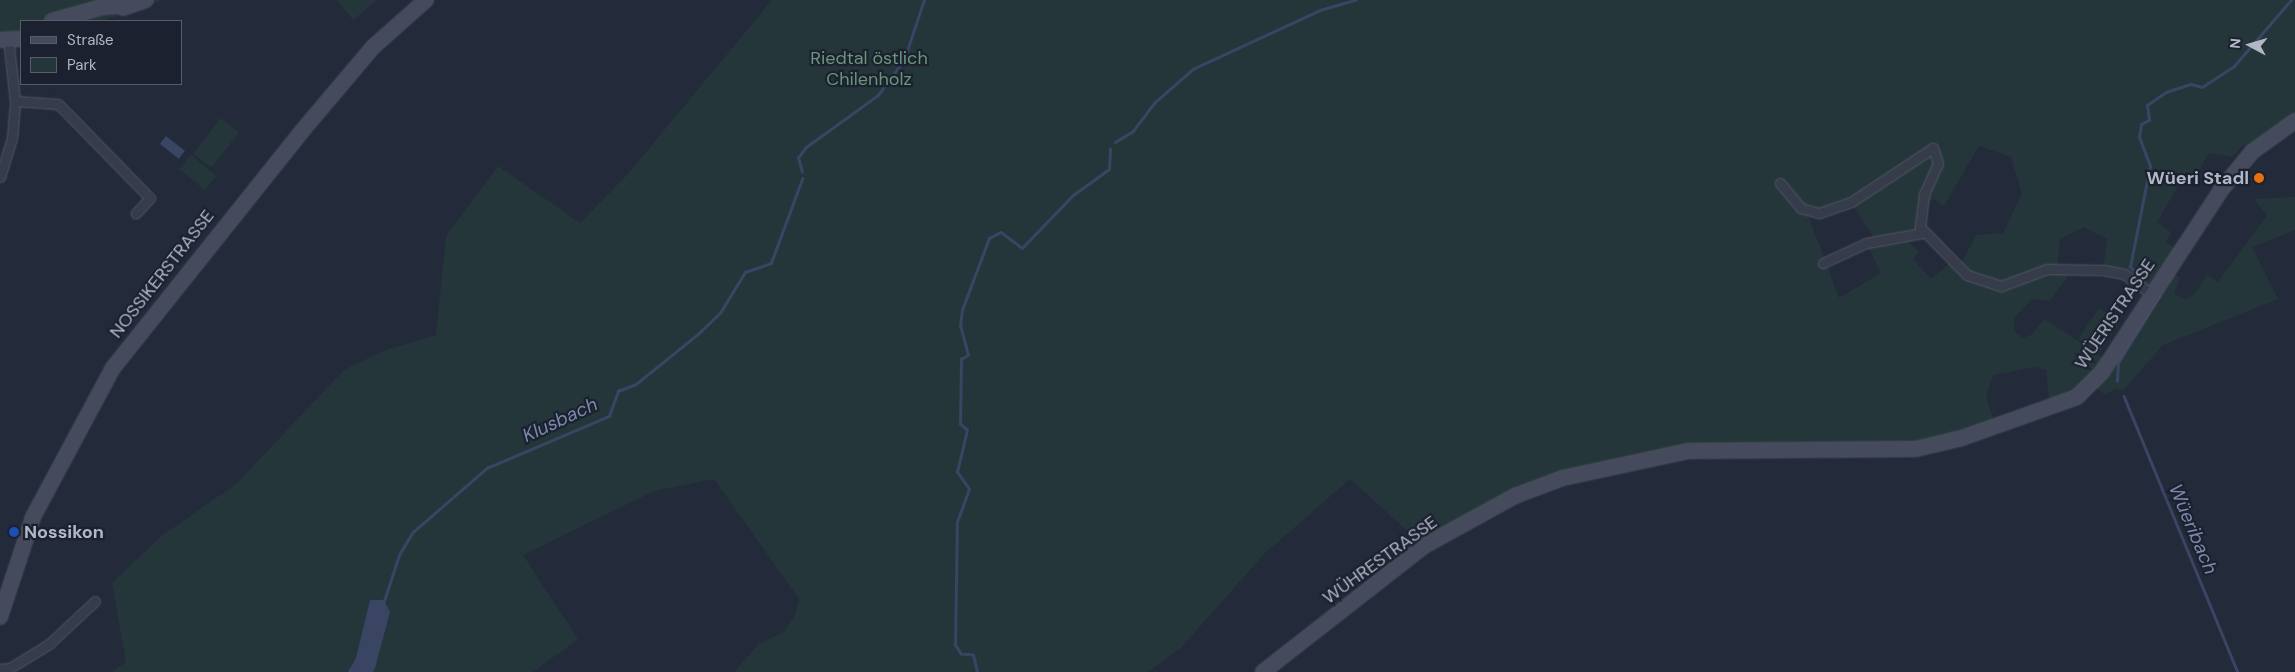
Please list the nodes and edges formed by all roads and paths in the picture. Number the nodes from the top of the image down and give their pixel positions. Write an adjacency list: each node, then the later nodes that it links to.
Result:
1 (146, 0): 3 (street)
2 (426, 0): 18 (street, NOSSIKERSTRASSE)
3 (130, 5): 4 (street); 5 (street)
4 (56, 20)
5 (87, 20)
6 (20, 31): 7 (street)
7 (10, 39): 8 (street)
8 (15, 101): 10 (street); 12 (street)
9 (2295, 121): 15 (street, WÜERISTRASSE)
10 (0, 176)
11 (1780, 183): 13 (street)
12 (136, 213)
13 (1923, 233): 14 (street); 15 (street)
14 (1823, 263)
15 (2152, 294): 16 (street, WÜERISTRASSE)
16 (1851, 452): 20 (street, WÜHRESTRASSE)
17 (95, 601): 19 (street)
18 (0, 617)
19 (0, 669)
20 (1263, 672)

